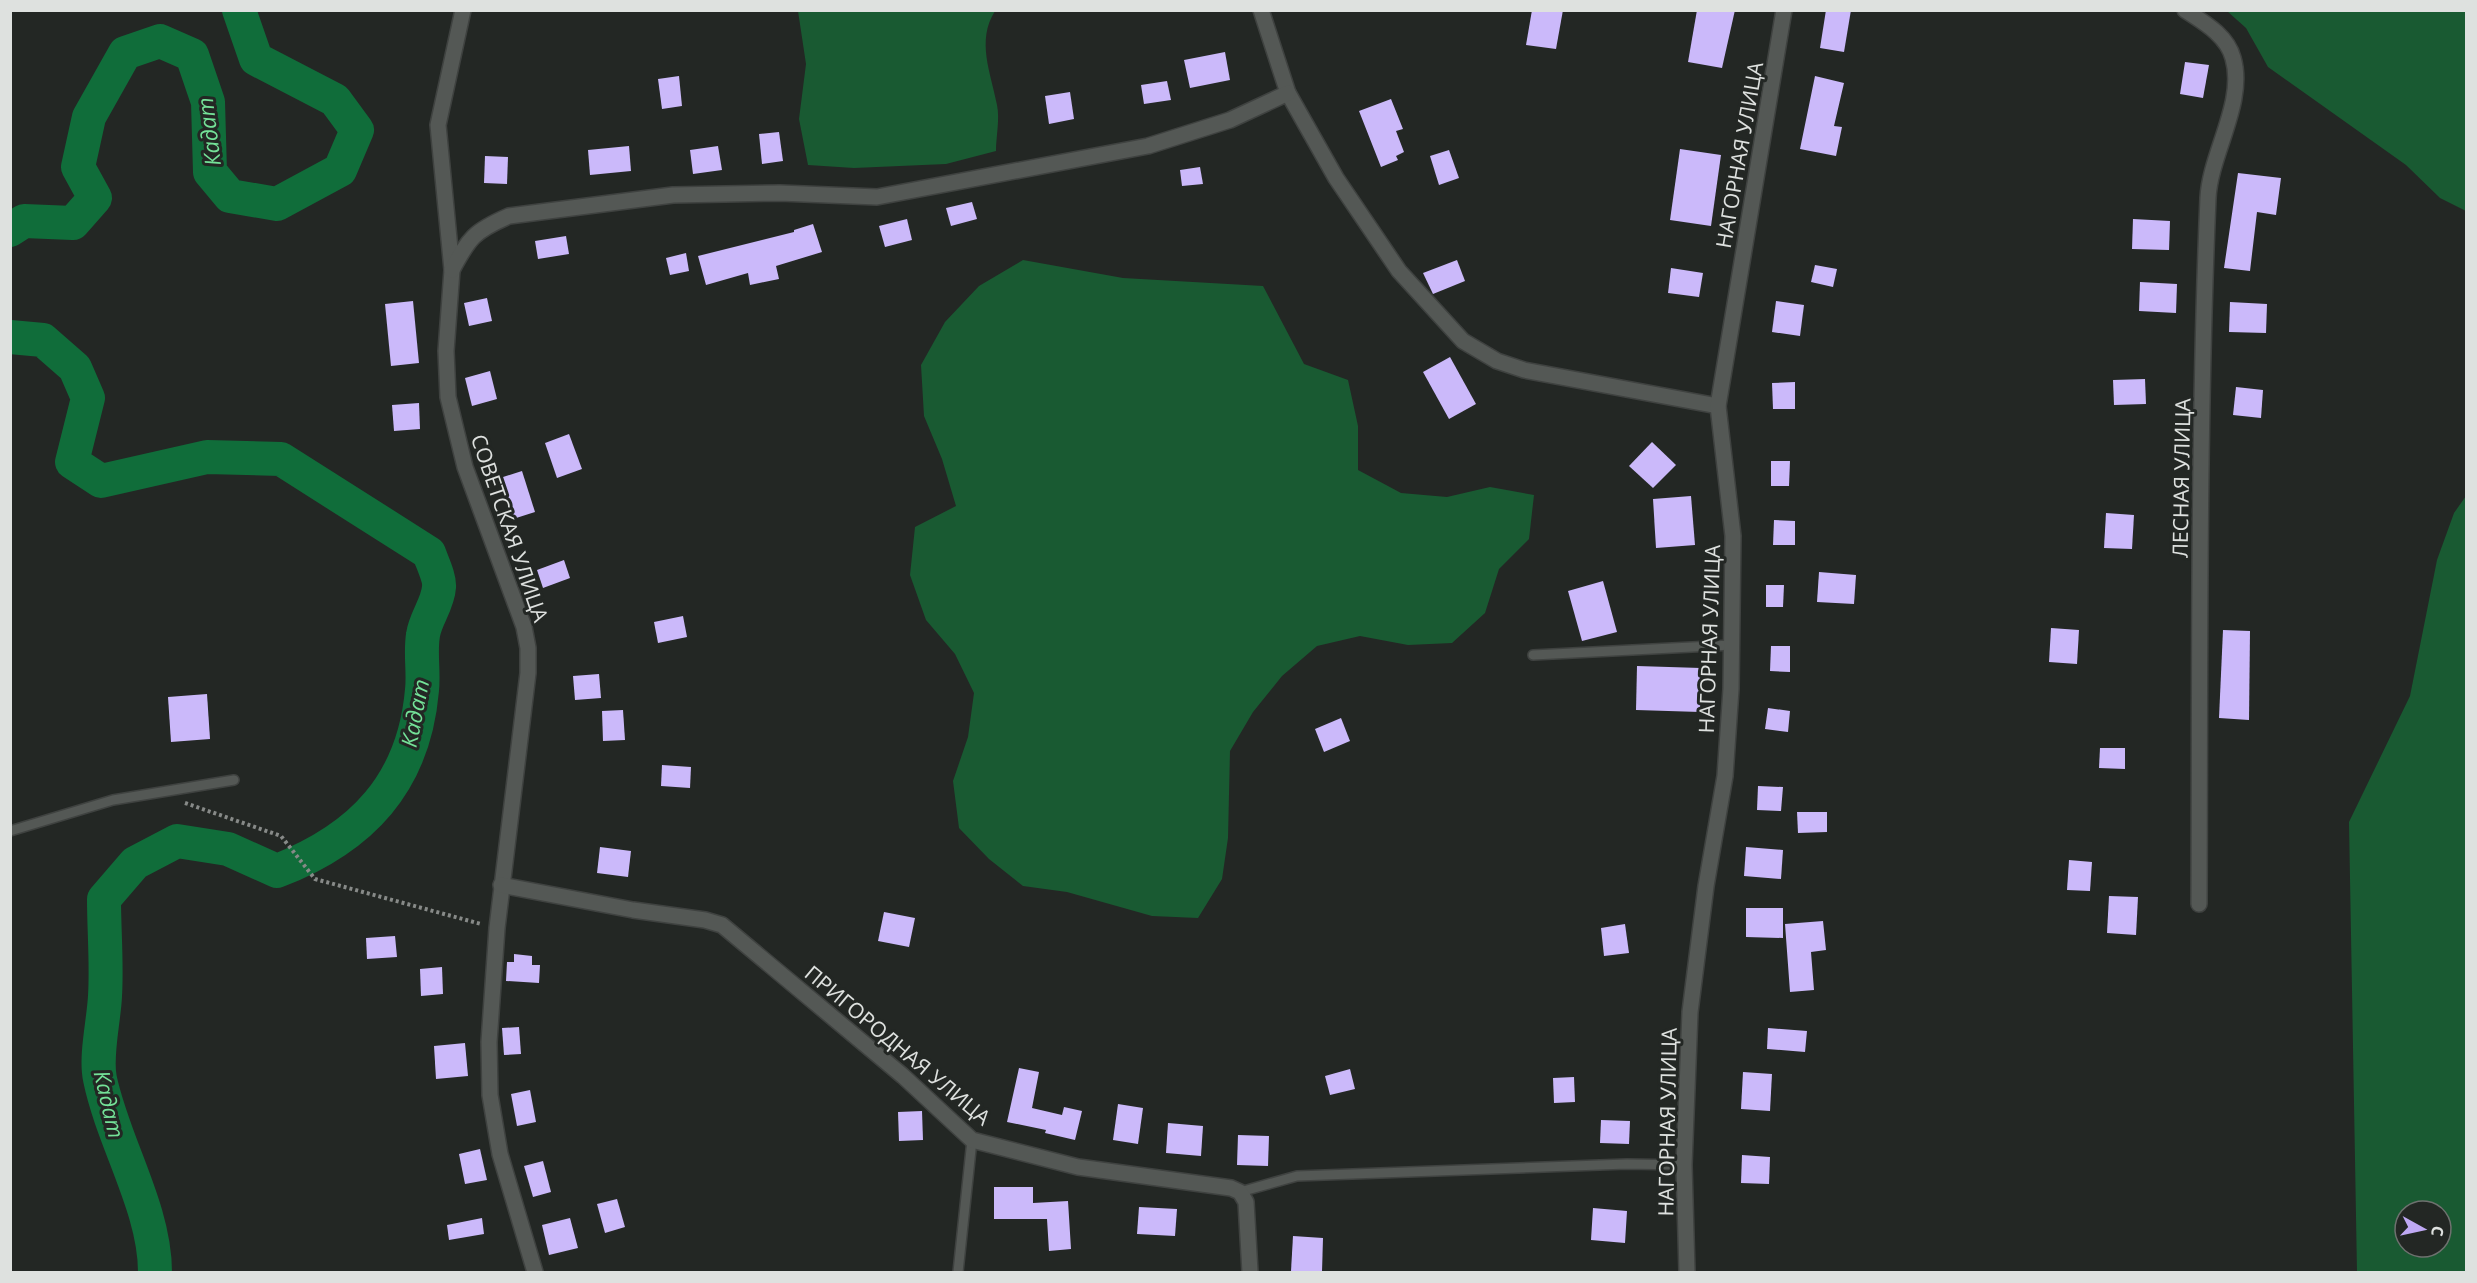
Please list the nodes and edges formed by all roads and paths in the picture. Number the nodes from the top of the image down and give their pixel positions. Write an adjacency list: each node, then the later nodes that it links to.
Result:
1 (463, 10): 6 (street, СОВЕТСКАЯ УЛИЦА)
2 (1261, 10): 5 (street)
3 (1784, 10): 7 (street, НАГОРНАЯ УЛИЦА)
4 (2185, 10): 14 (street, ЛЕСНАЯ УЛИЦА)
5 (1288, 93): 6 (street); 7 (street)
6 (452, 270): 13 (street, СОВЕТСКАЯ УЛИЦА)
7 (1718, 406): 8 (street, НАГОРНАЯ УЛИЦА)
8 (1731, 645): 9 (lane); 17 (street, НАГОРНАЯ УЛИЦА)
9 (1533, 655)
10 (234, 780): 11 (lane)
11 (159, 794): 12 (lane); 15 (path)
12 (10, 831)
13 (501, 885): 15 (street, СОВЕТСКАЯ УЛИЦА); 16 (street, ПРИГОРОДНАЯ УЛИЦА)
14 (2199, 904)
15 (496, 928): 19 (street, СОВЕТСКАЯ УЛИЦА)
16 (972, 1140): 18 (street, ПРИГОРОДНАЯ УЛИЦА); 20 (lane)
17 (1684, 1165): 18 (lane); 22 (street, НАГОРНАЯ УЛИЦА)
18 (1240, 1192): 21 (street)
19 (535, 1272)
20 (958, 1272)
21 (1250, 1272)
22 (1687, 1272)

